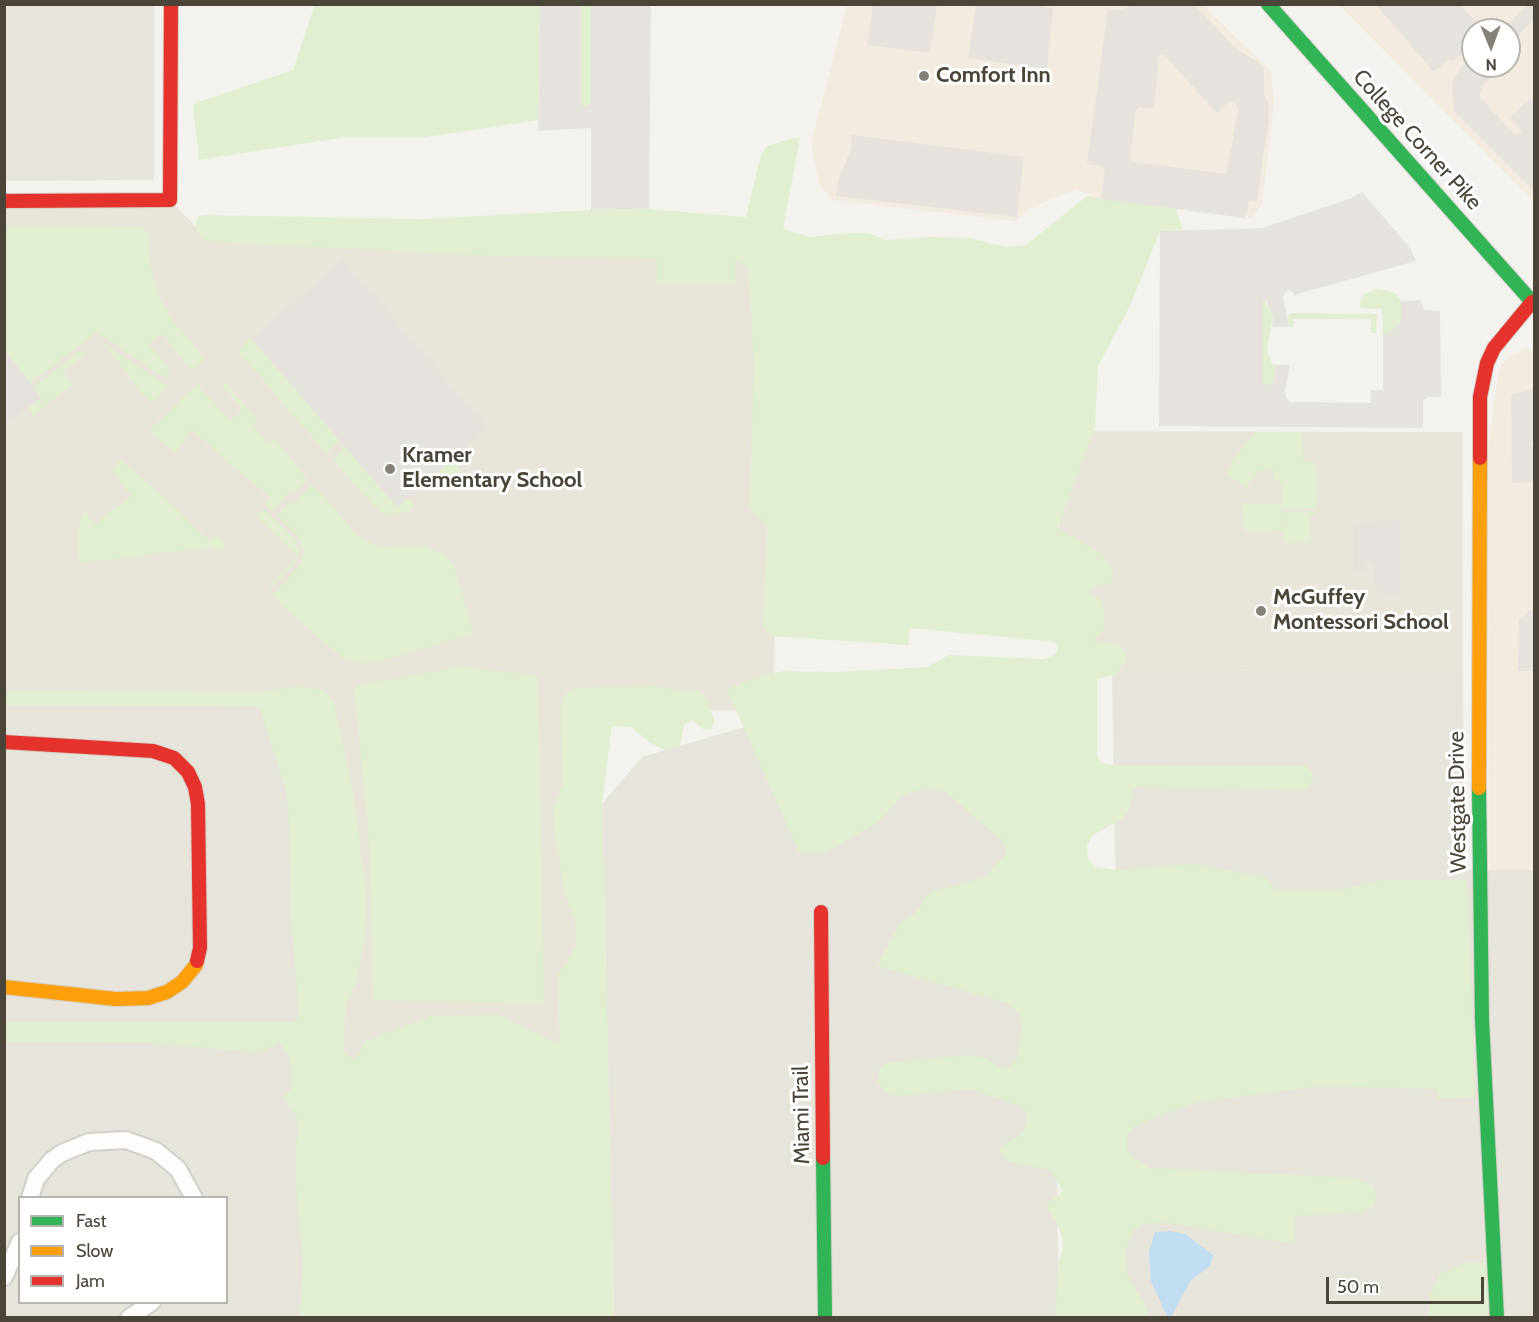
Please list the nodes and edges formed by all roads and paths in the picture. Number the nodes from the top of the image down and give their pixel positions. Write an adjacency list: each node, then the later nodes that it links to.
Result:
1 (171, 4): 3 (main road)
2 (1268, 4): 4 (main road, College Corner Pike)
3 (4, 201)
4 (1534, 303): 15 (main road, Westgate Drive)
5 (4, 742): 7 (main road)
6 (820, 912): 14 (main road, Miami Trail)
7 (4, 987)
8 (30, 1196): 9 (street)
9 (193, 1196)
10 (18, 1246): 11 (street)
11 (4, 1277)
12 (149, 1304): 13 (street)
13 (129, 1317)
14 (825, 1317)
15 (1497, 1317)

